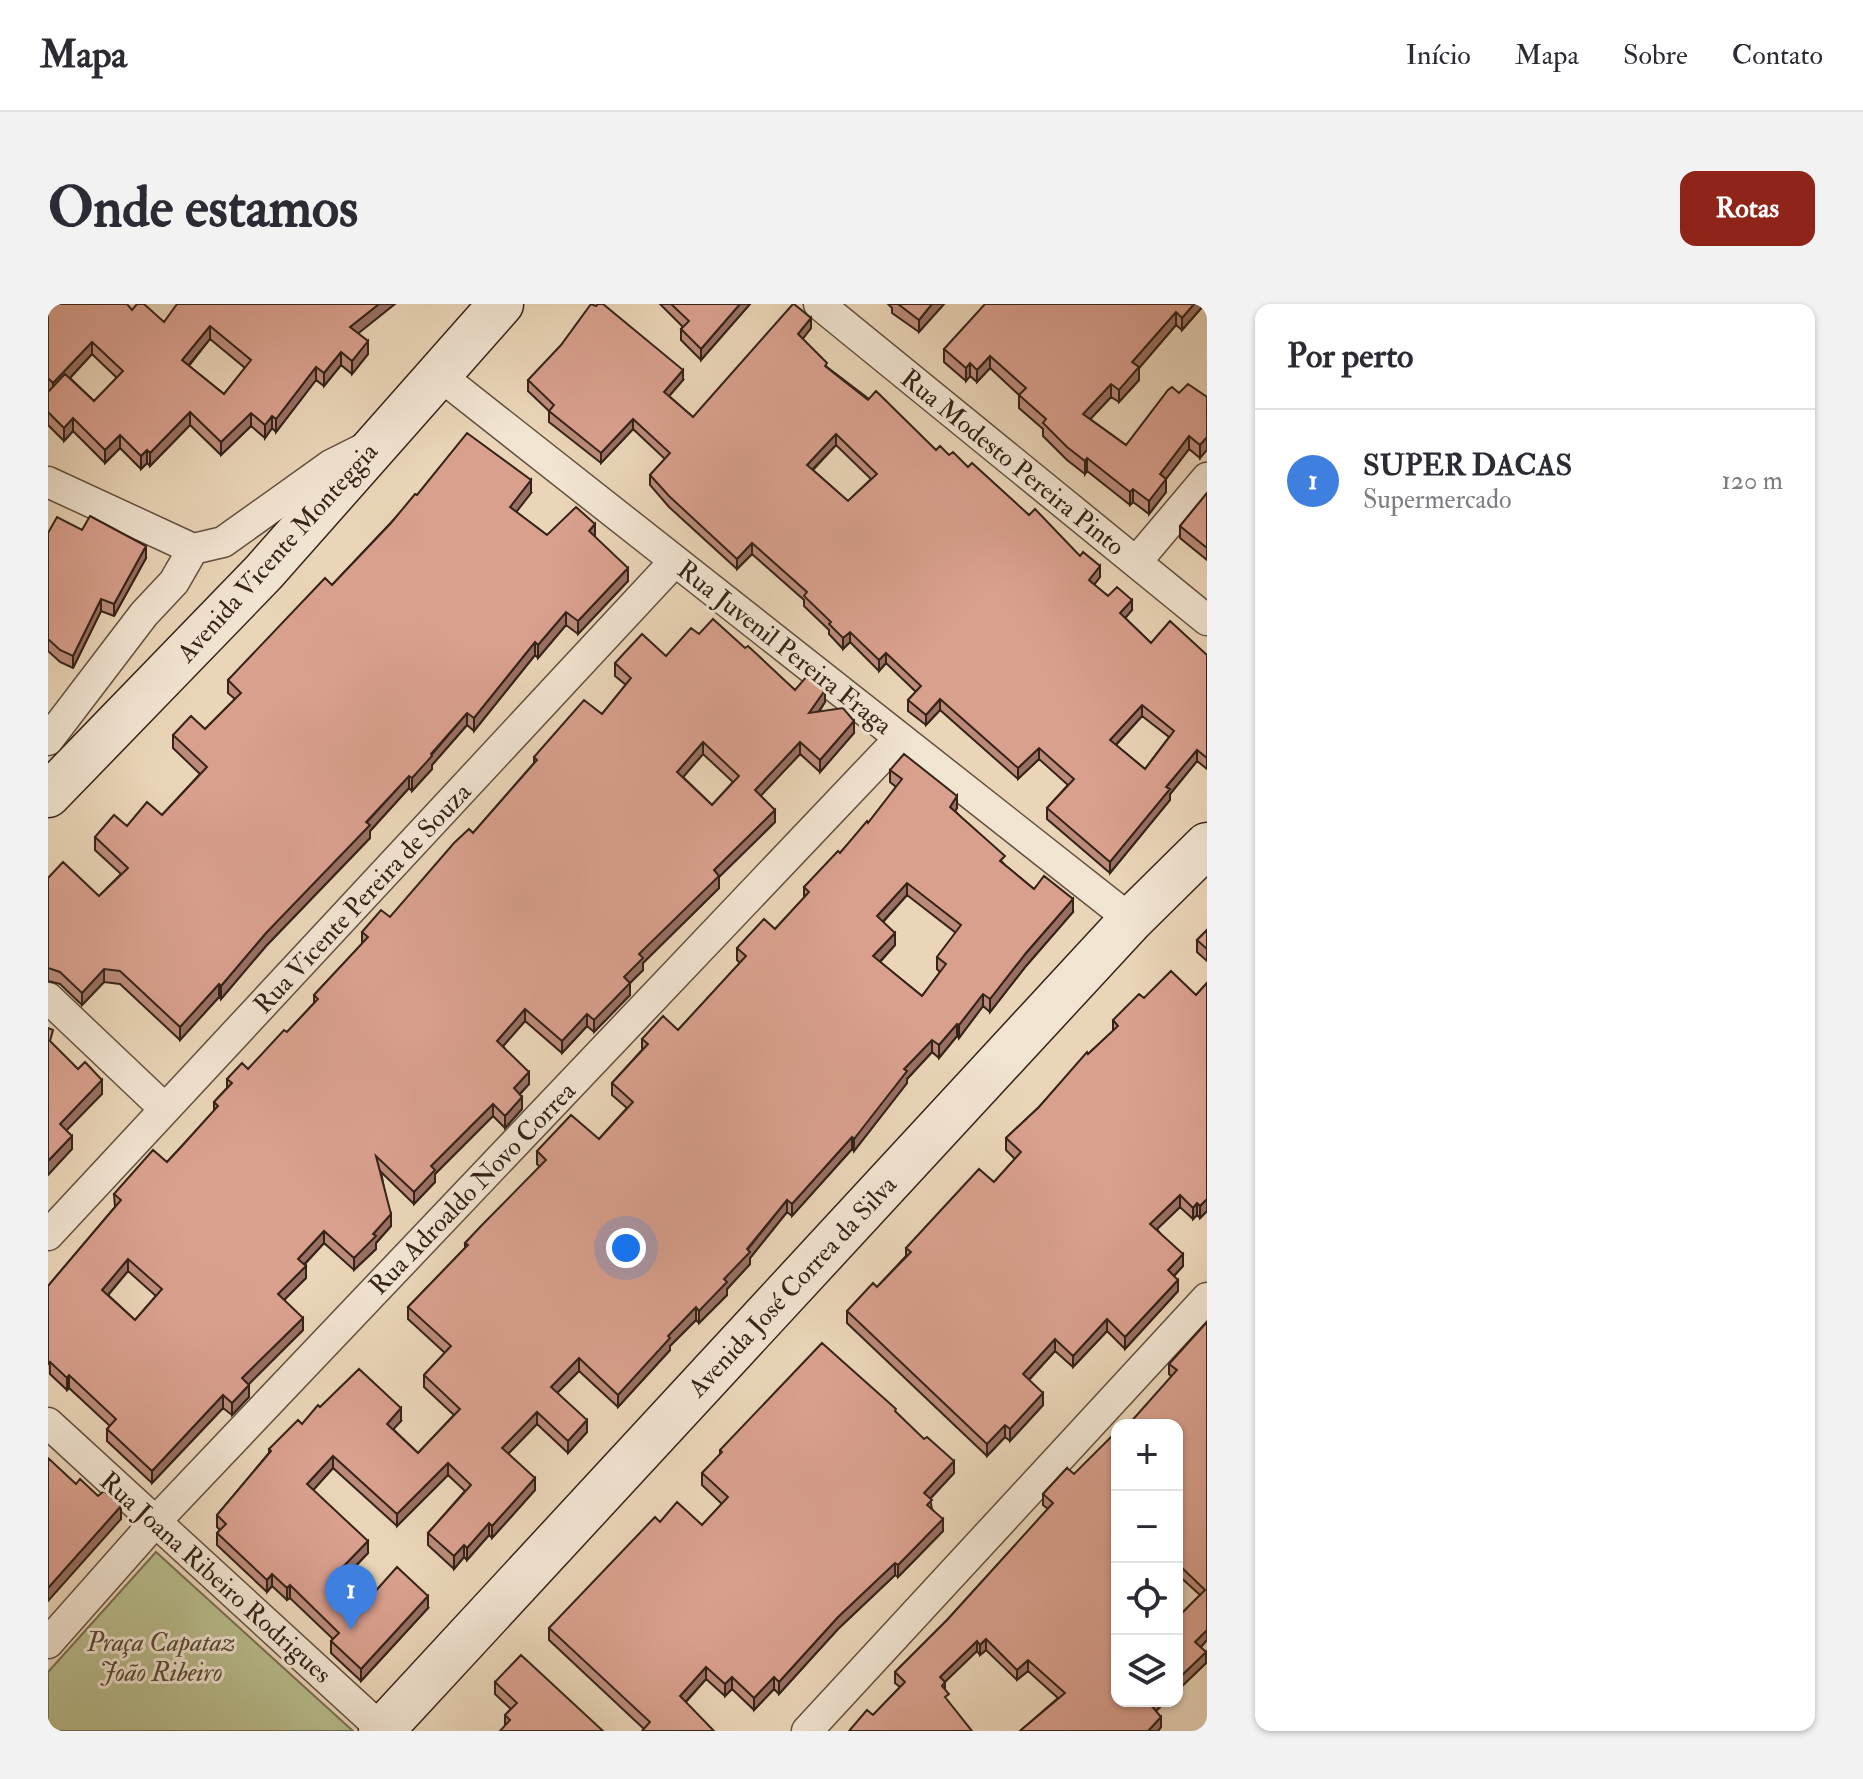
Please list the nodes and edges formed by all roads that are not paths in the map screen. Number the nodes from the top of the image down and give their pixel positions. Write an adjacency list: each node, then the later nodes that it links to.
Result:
1 (501, 304): 3 (street, Avenida Vicente Monteggia)
2 (819, 304): 9 (street, Rua Modesto Pereira Pinto)
3 (438, 374): 4 (street, Avenida Vicente Monteggia); 8 (street, Rua Juvenil Pereira Fraga)
4 (377, 442): 7 (street); 13 (street, Avenida Vicente Monteggia)
5 (1207, 478): 9 (street)
6 (48, 482): 7 (street)
7 (193, 549): 12 (street)
8 (675, 561): 11 (street, Rua Juvenil Pereira Fraga); 17 (street, Rua Vicente Pereira de Souza)
9 (1136, 562): 10 (street, Rua Modesto Pereira Pinto)
10 (1207, 620)
11 (900, 738): 15 (street, Rua Juvenil Pereira Fraga); 21 (street, Rua Adroaldo Novo Correa)
12 (48, 740)
13 (48, 795)
14 (1207, 845): 15 (street, Avenida José Correa da Silva)
15 (1131, 920): 23 (street, Avenida José Correa da Silva)
16 (48, 998): 17 (street)
17 (165, 1109): 18 (street, Rua Vicente Pereira de Souza)
18 (48, 1235)
19 (1207, 1298): 24 (street)
20 (48, 1423): 21 (street, Rua Joana Ribeiro Rodrigues)
21 (155, 1522): 22 (street, Rua Adroaldo Novo Correa); 23 (street, Rua Joana Ribeiro Rodrigues)
22 (48, 1643)
23 (382, 1731)
24 (807, 1731)

